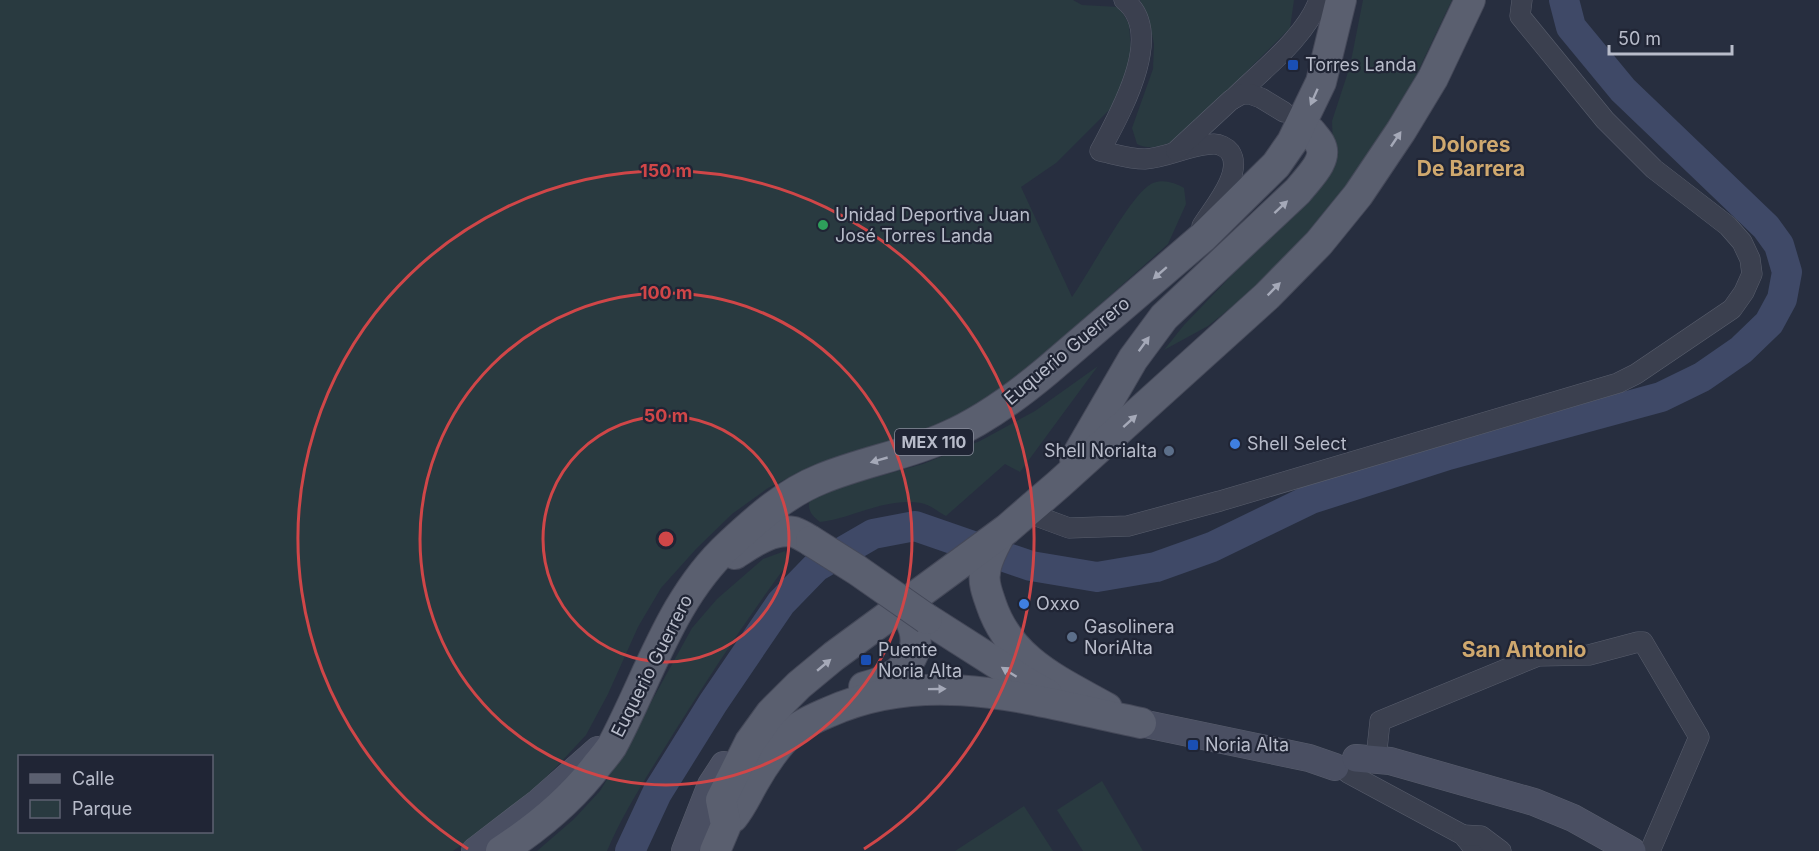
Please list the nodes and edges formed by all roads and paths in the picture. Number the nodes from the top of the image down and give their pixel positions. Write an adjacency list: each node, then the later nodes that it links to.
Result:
1 (1124, 0): 9 (street)
2 (1319, 0): 6 (street)
3 (1341, 0): 10 (main road, Euquerio Guerrero / MEX 110, one-way to 10)
4 (1470, 0): 11 (main road, one-way to 4)
5 (1521, 8): 12 (street)
6 (1231, 100): 7 (street); 9 (street)
7 (1284, 112)
8 (1311, 132): 11 (main road, one-way to 8)
9 (1176, 151): 10 (street)
10 (1186, 251): 14 (main road, Euquerio Guerrero / MEX 110, one-way to 14)
11 (1059, 484): 12 (main road)
12 (1030, 509): 13 (main road)
13 (970, 570): 16 (main road, one-way to 13); 18 (main road)
14 (680, 607): 15 (main road, bridge); 17 (main road, Euquerio Guerrero / MEX 110)
15 (920, 621): 18 (main road, one-way to 15); 19 (main road)
16 (799, 686): 21 (main road); 25 (main road)
17 (627, 714): 23 (main road); 24 (main road, Euquerio Guerrero / MEX 110)
18 (1129, 719): 19 (main road, one-way to 18); 20 (main road)
19 (774, 752): 21 (main road)
20 (1351, 762): 22 (street); 27 (main road); 28 (street)
21 (720, 838)
22 (1473, 844): 26 (street)
23 (475, 851)
24 (501, 851)
25 (685, 851)
26 (1502, 851)
27 (1632, 851)
28 (1650, 851)

